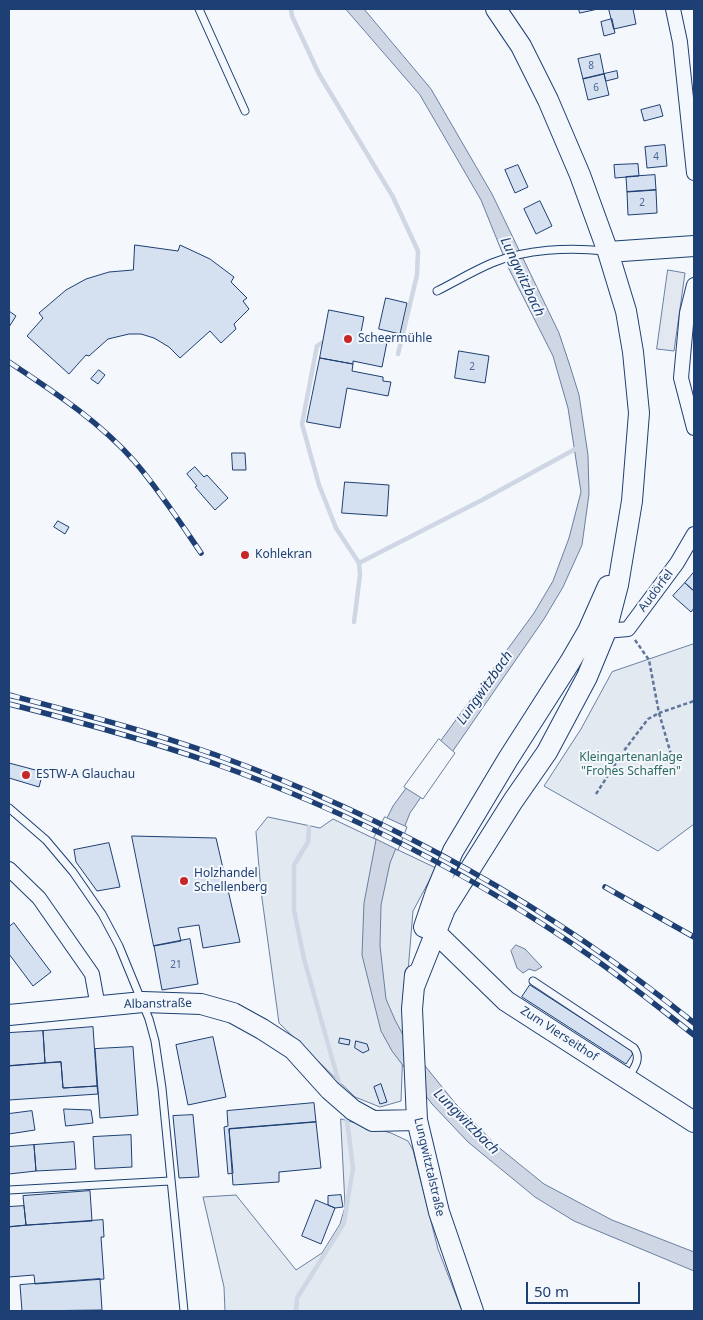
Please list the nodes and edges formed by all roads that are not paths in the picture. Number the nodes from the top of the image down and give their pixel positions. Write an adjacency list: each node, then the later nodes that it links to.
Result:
1 (199, 9): 4 (lane)
2 (496, 9): 7 (main road)
3 (673, 9): 5 (street)
4 (245, 111)
5 (694, 173)
6 (694, 246): 7 (main road)
7 (608, 252): 9 (lane); 12 (main road)
8 (694, 285): 10 (street)
9 (437, 291)
10 (694, 428)
11 (694, 534): 13 (street, Audörfel)
12 (626, 538): 13 (main road); 16 (main road)
13 (606, 631): 16 (main road)
14 (9, 808): 18 (lane)
15 (9, 869): 19 (street)
16 (429, 929): 21 (main road, Zum Vierseithof); 22 (main road, Lungwitztalstraße)
17 (533, 981): 21 (lane)
18 (143, 1002): 19 (main road, Albanstraße); 22 (main road, Albanstraße); 24 (lane)
19 (98, 1007): 20 (main road, Albanstraße)
20 (9, 1015)
21 (627, 1079): 23 (main road, Zum Vierseithof)
22 (417, 1120): 27 (main road, Lungwitztalstraße)
23 (694, 1122)
24 (170, 1181): 25 (lane); 26 (lane)
25 (9, 1190)
26 (184, 1311)
27 (472, 1311)

